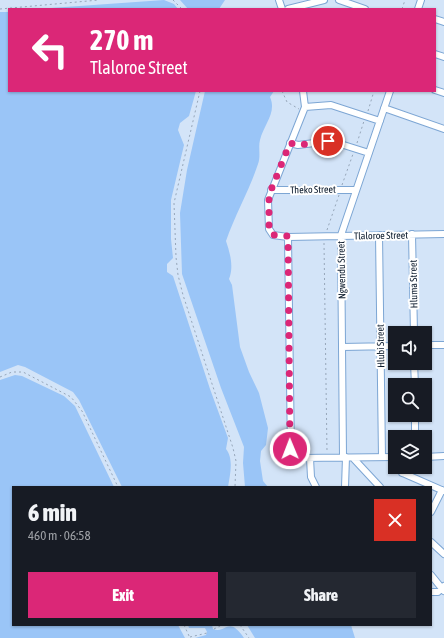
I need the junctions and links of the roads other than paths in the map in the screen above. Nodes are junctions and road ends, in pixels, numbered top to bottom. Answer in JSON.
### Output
{"nodes":[{"id":1,"x":324,"y":0,"type":"edge"},
{"id":2,"x":339,"y":0,"type":"edge"},
{"id":3,"x":292,"y":8,"type":"edge"},
{"id":4,"x":362,"y":8,"type":"edge"},
{"id":5,"x":303,"y":92,"type":"edge"},
{"id":6,"x":390,"y":92,"type":"edge"},
{"id":7,"x":305,"y":108,"type":"junction"},
{"id":8,"x":384,"y":108,"type":"junction"},
{"id":9,"x":380,"y":121,"type":"junction"},
{"id":10,"x":444,"y":129,"type":"edge"},
{"id":11,"x":290,"y":143,"type":"junction"},
{"id":12,"x":369,"y":152,"type":"junction"},
{"id":13,"x":271,"y":190,"type":"junction"},
{"id":14,"x":356,"y":190,"type":"junction"},
{"id":15,"x":412,"y":234,"type":"junction"},
{"id":16,"x":444,"y":234,"type":"edge"},
{"id":17,"x":341,"y":235,"type":"junction"},
{"id":18,"x":379,"y":235,"type":"junction"},
{"id":19,"x":288,"y":236,"type":"junction"},
{"id":20,"x":414,"y":326,"type":"edge"},
{"id":21,"x":432,"y":345,"type":"edge"},
{"id":22,"x":444,"y":345,"type":"edge"},
{"id":23,"x":342,"y":346,"type":"junction"},
{"id":24,"x":380,"y":346,"type":"junction"},
{"id":25,"x":388,"y":346,"type":"edge"},
{"id":26,"x":444,"y":456,"type":"edge"},
{"id":27,"x":347,"y":457,"type":"junction"},
{"id":28,"x":382,"y":457,"type":"junction"},
{"id":29,"x":388,"y":457,"type":"edge"},
{"id":30,"x":432,"y":457,"type":"edge"},
{"id":31,"x":310,"y":458,"type":"junction"},
{"id":32,"x":405,"y":474,"type":"edge"},
{"id":33,"x":316,"y":486,"type":"edge"},
{"id":34,"x":345,"y":486,"type":"edge"},
{"id":35,"x":379,"y":486,"type":"edge"},
{"id":36,"x":443,"y":490,"type":"edge"},
{"id":37,"x":432,"y":510,"type":"edge"},
{"id":38,"x":432,"y":543,"type":"edge"},
{"id":39,"x":444,"y":544,"type":"edge"},
{"id":40,"x":438,"y":550,"type":"junction"},
{"id":41,"x":444,"y":554,"type":"edge"},
{"id":42,"x":432,"y":576,"type":"edge"},
{"id":43,"x":443,"y":589,"type":"edge"},
{"id":44,"x":432,"y":592,"type":"edge"}],
"edges":[{"from":1,"to":3,"type":"street"},
{"from":2,"to":4,"type":"street"},
{"from":5,"to":7,"type":"street"},
{"from":6,"to":8,"type":"street","name":"Ngwendu Street"},
{"from":7,"to":9,"type":"street"},
{"from":7,"to":11,"type":"street"},
{"from":8,"to":9,"type":"street","name":"Ngwendu Street"},
{"from":8,"to":10,"type":"street"},
{"from":9,"to":12,"type":"street","name":"Ngwendu Street"},
{"from":11,"to":12,"type":"street"},
{"from":11,"to":13,"type":"street"},
{"from":12,"to":14,"type":"street","name":"Ngwendu Street"},
{"from":13,"to":14,"type":"street","name":"Theko Street"},
{"from":13,"to":19,"type":"street","name":"Tlaloroe Street"},
{"from":14,"to":17,"type":"street","name":"Ngwendu Street"},
{"from":15,"to":16,"type":"street","name":"Tlaloroe Street"},
{"from":15,"to":18,"type":"street","name":"Tlaloroe Street"},
{"from":15,"to":20,"type":"street","name":"Hluma Street"},
{"from":17,"to":18,"type":"street","name":"Tlaloroe Street"},
{"from":17,"to":19,"type":"street","name":"Tlaloroe Street"},
{"from":17,"to":23,"type":"street","name":"Ngwendu Street"},
{"from":18,"to":24,"type":"street","name":"Hlubi Street"},
{"from":19,"to":31,"type":"street"},
{"from":21,"to":22,"type":"street"},
{"from":23,"to":24,"type":"street"},
{"from":23,"to":27,"type":"street","name":"Ngwendu Street"},
{"from":24,"to":25,"type":"street"},
{"from":24,"to":28,"type":"street","name":"Hlubi Street"},
{"from":26,"to":30,"type":"street"},
{"from":27,"to":28,"type":"street"},
{"from":27,"to":31,"type":"street"},
{"from":27,"to":34,"type":"street","name":"Ngwendu Street"},
{"from":27,"to":35,"type":"street"},
{"from":28,"to":29,"type":"street"},
{"from":31,"to":33,"type":"street"},
{"from":32,"to":36,"type":"street"},
{"from":36,"to":37,"type":"street"},
{"from":38,"to":40,"type":"street"},
{"from":39,"to":40,"type":"street"},
{"from":40,"to":41,"type":"street"},
{"from":42,"to":43,"type":"street"},
{"from":43,"to":44,"type":"street"}]}
